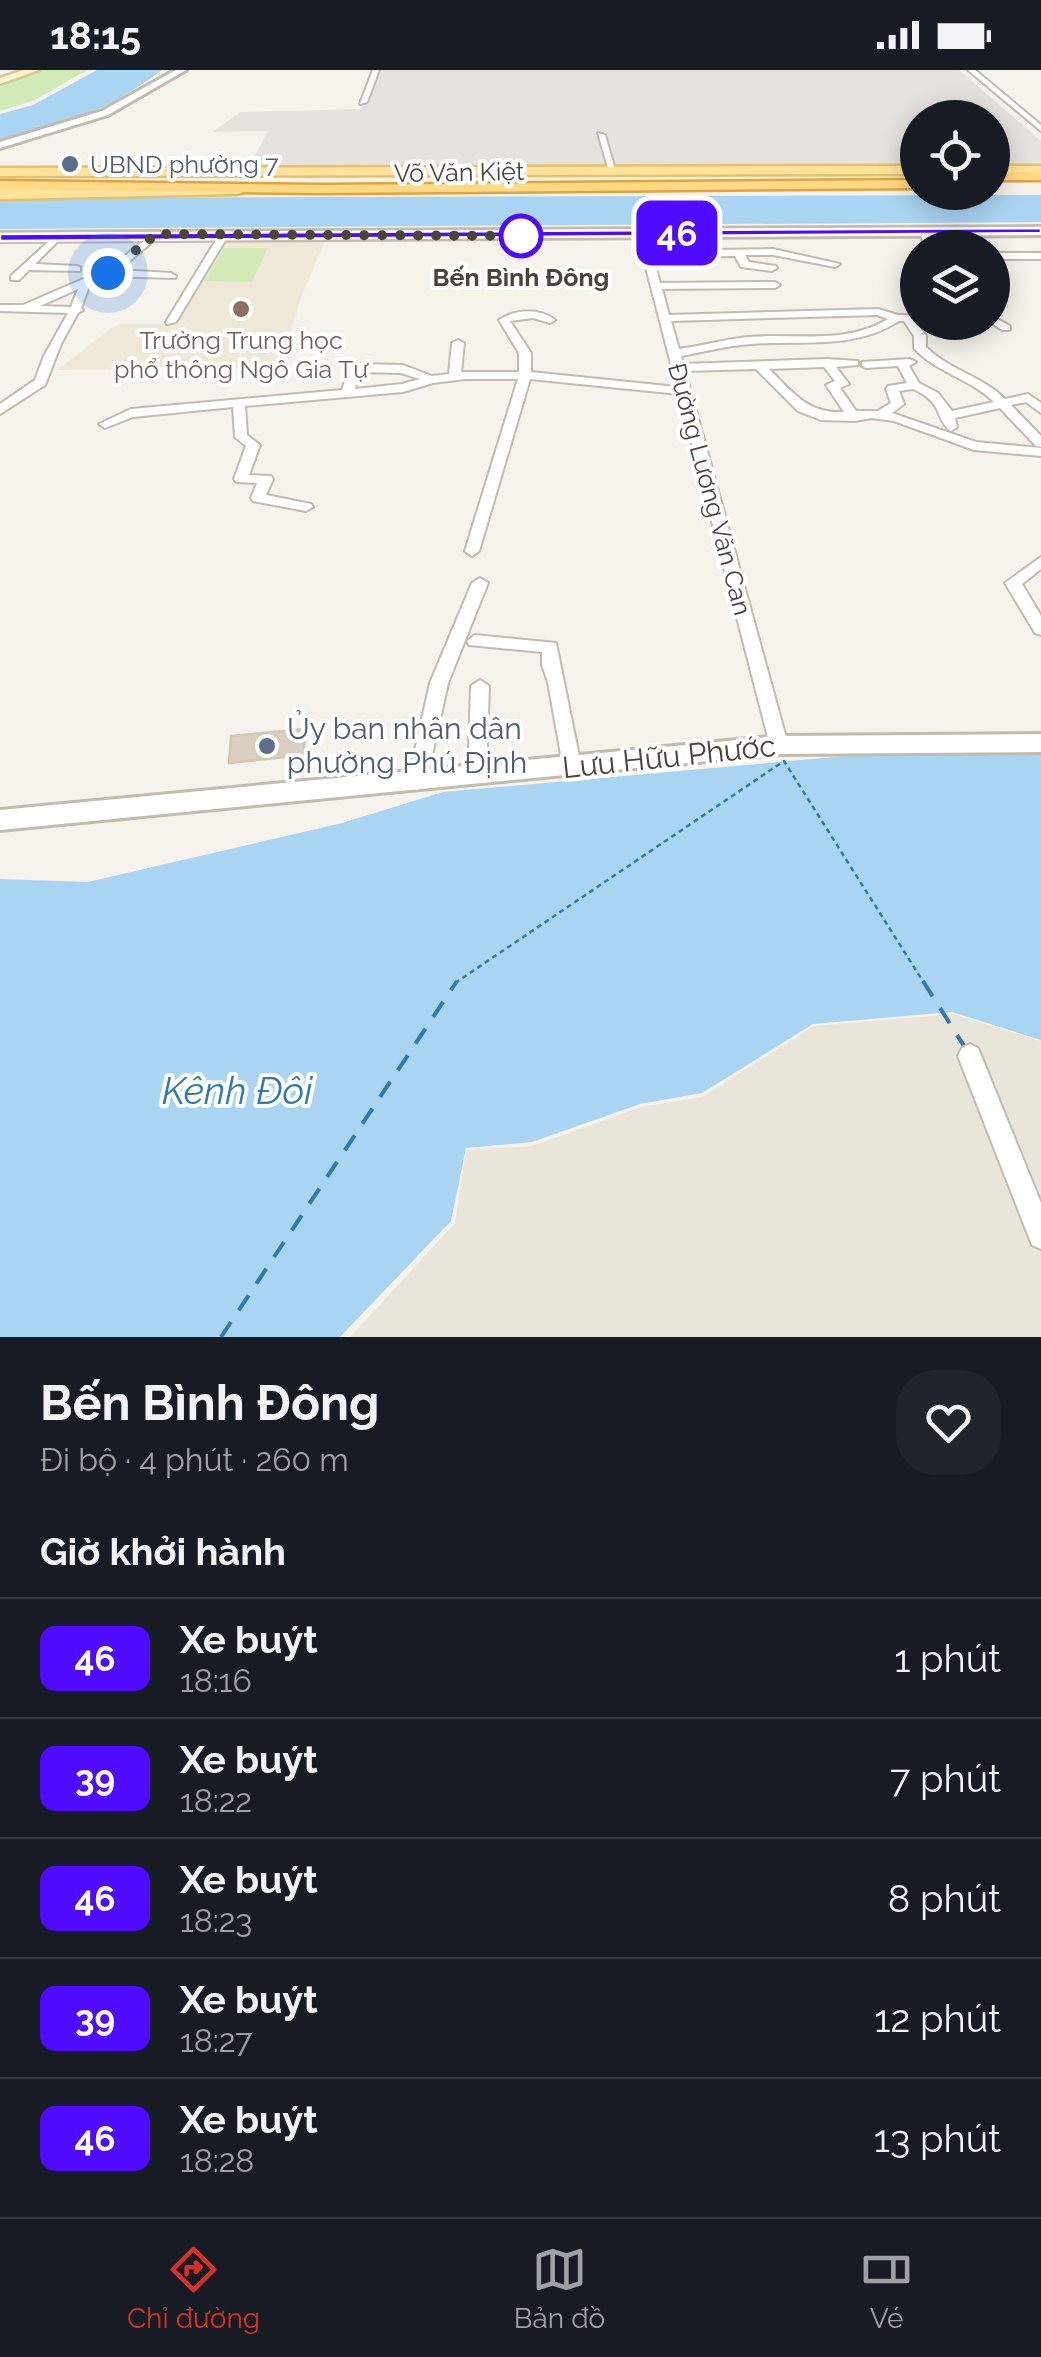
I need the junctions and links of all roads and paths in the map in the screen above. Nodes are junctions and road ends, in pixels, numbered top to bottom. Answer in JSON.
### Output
{"nodes":[{"id":1,"x":19,"y":70,"type":"edge"},
{"id":2,"x":34,"y":70,"type":"edge"},
{"id":3,"x":182,"y":70,"type":"edge"},
{"id":4,"x":376,"y":70,"type":"edge"},
{"id":5,"x":971,"y":70,"type":"edge"},
{"id":6,"x":0,"y":78,"type":"edge"},
{"id":7,"x":363,"y":102,"type":"dead end"},
{"id":8,"x":1041,"y":129,"type":"edge"},
{"id":9,"x":601,"y":134,"type":"dead end"},
{"id":10,"x":0,"y":145,"type":"edge"},
{"id":11,"x":220,"y":172,"type":"junction"},
{"id":12,"x":134,"y":177,"type":"junction"},
{"id":13,"x":612,"y":179,"type":"junction"},
{"id":14,"x":1010,"y":181,"type":"edge"},
{"id":15,"x":1041,"y":181,"type":"edge"},
{"id":16,"x":900,"y":182,"type":"edge"},
{"id":17,"x":900,"y":182,"type":"edge"},
{"id":18,"x":900,"y":182,"type":"edge"},
{"id":19,"x":0,"y":184,"type":"edge"},
{"id":20,"x":375,"y":188,"type":"joint"},
{"id":21,"x":472,"y":188,"type":"joint"},
{"id":22,"x":264,"y":189,"type":"junction"},
{"id":23,"x":321,"y":189,"type":"junction"},
{"id":24,"x":900,"y":232,"type":"edge"},
{"id":25,"x":642,"y":233,"type":"junction"},
{"id":26,"x":156,"y":234,"type":"junction"},
{"id":27,"x":224,"y":234,"type":"junction"},
{"id":28,"x":1010,"y":234,"type":"edge"},
{"id":29,"x":1041,"y":235,"type":"edge"},
{"id":30,"x":58,"y":236,"type":"junction"},
{"id":31,"x":1010,"y":236,"type":"edge"},
{"id":32,"x":0,"y":238,"type":"edge"},
{"id":33,"x":738,"y":252,"type":"junction"},
{"id":34,"x":648,"y":254,"type":"junction"},
{"id":35,"x":1010,"y":256,"type":"edge"},
{"id":36,"x":1041,"y":256,"type":"edge"},
{"id":37,"x":835,"y":264,"type":"dead end"},
{"id":38,"x":26,"y":267,"type":"junction"},
{"id":39,"x":772,"y":268,"type":"dead end"},
{"id":40,"x":76,"y":269,"type":"dead end"},
{"id":41,"x":108,"y":273,"type":"junction"},
{"id":42,"x":172,"y":276,"type":"dead end"},
{"id":43,"x":0,"y":278,"type":"edge"},
{"id":44,"x":15,"y":278,"type":"junction"},
{"id":45,"x":35,"y":278,"type":"dead end"},
{"id":46,"x":84,"y":284,"type":"junction"},
{"id":47,"x":657,"y":286,"type":"junction"},
{"id":48,"x":776,"y":286,"type":"dead end"},
{"id":49,"x":0,"y":308,"type":"edge"},
{"id":50,"x":21,"y":309,"type":"junction"},
{"id":51,"x":78,"y":310,"type":"junction"},
{"id":52,"x":0,"y":317,"type":"edge"},
{"id":53,"x":900,"y":317,"type":"edge"},
{"id":54,"x":666,"y":318,"type":"junction"},
{"id":55,"x":550,"y":320,"type":"dead end"},
{"id":56,"x":171,"y":322,"type":"dead end"},
{"id":57,"x":900,"y":322,"type":"edge"},
{"id":58,"x":920,"y":340,"type":"edge"},
{"id":59,"x":458,"y":343,"type":"dead end"},
{"id":60,"x":675,"y":353,"type":"junction"},
{"id":61,"x":931,"y":358,"type":"junction"},
{"id":62,"x":826,"y":362,"type":"junction"},
{"id":63,"x":902,"y":363,"type":"junction"},
{"id":64,"x":679,"y":368,"type":"junction"},
{"id":65,"x":761,"y":368,"type":"junction"},
{"id":66,"x":455,"y":377,"type":"junction"},
{"id":67,"x":525,"y":377,"type":"junction"},
{"id":68,"x":427,"y":378,"type":"junction"},
{"id":69,"x":914,"y":385,"type":"junction"},
{"id":70,"x":684,"y":392,"type":"junction"},
{"id":71,"x":346,"y":394,"type":"junction"},
{"id":72,"x":1034,"y":397,"type":"edge"},
{"id":73,"x":1005,"y":404,"type":"junction"},
{"id":74,"x":239,"y":405,"type":"junction"},
{"id":75,"x":3,"y":406,"type":"edge"},
{"id":76,"x":1041,"y":409,"type":"edge"},
{"id":77,"x":881,"y":415,"type":"junction"},
{"id":78,"x":949,"y":415,"type":"junction"},
{"id":79,"x":854,"y":417,"type":"junction"},
{"id":80,"x":104,"y":424,"type":"dead end"},
{"id":81,"x":953,"y":439,"type":"junction"},
{"id":82,"x":1041,"y":443,"type":"edge"},
{"id":83,"x":1041,"y":452,"type":"edge"},
{"id":84,"x":306,"y":507,"type":"dead end"},
{"id":85,"x":472,"y":550,"type":"dead end"},
{"id":86,"x":1041,"y":562,"type":"edge"},
{"id":87,"x":480,"y":583,"type":"dead end"},
{"id":88,"x":1041,"y":629,"type":"edge"},
{"id":89,"x":475,"y":640,"type":"dead end"},
{"id":90,"x":480,"y":686,"type":"dead end"},
{"id":91,"x":1041,"y":744,"type":"edge"},
{"id":92,"x":779,"y":745,"type":"junction"},
{"id":93,"x":572,"y":766,"type":"junction"},
{"id":94,"x":477,"y":776,"type":"junction"},
{"id":95,"x":417,"y":782,"type":"junction"},
{"id":96,"x":0,"y":820,"type":"edge"},
{"id":97,"x":970,"y":1056,"type":"dead end"},
{"id":98,"x":1041,"y":1236,"type":"edge"}],
"edges":[{"from":1,"to":6,"type":"main road"},
{"from":2,"to":6,"type":"main road"},
{"from":3,"to":10,"type":"street"},
{"from":4,"to":7,"type":"street"},
{"from":5,"to":8,"type":"street"},
{"from":9,"to":13,"type":"street"},
{"from":11,"to":12,"type":"highway"},
{"from":11,"to":13,"type":"main road","name":"Võ Văn Kiệt"},
{"from":11,"to":19,"type":"main road","name":"Võ Văn Kiệt"},
{"from":12,"to":17,"type":"highway","name":"Võ Văn Kiệt"},
{"from":12,"to":19,"type":"highway","name":"Võ Văn Kiệt"},
{"from":13,"to":16,"type":"main road","name":"Võ Văn Kiệt"},
{"from":13,"to":21,"type":"highway","name":"Võ Văn Kiệt"},
{"from":14,"to":15,"type":"main road"},
{"from":18,"to":23,"type":"main road","name":"Võ Văn Kiệt"},
{"from":19,"to":22,"type":"main road"},
{"from":19,"to":22,"type":"highway","name":"Võ Văn Kiệt"},
{"from":20,"to":21,"type":"main road","name":"Võ Văn Kiệt"},
{"from":20,"to":23,"type":"highway","name":"Võ Văn Kiệt"},
{"from":22,"to":23,"type":"highway","name":"Võ Văn Kiệt"},
{"from":24,"to":25,"type":"street"},
{"from":25,"to":27,"type":"street"},
{"from":25,"to":34,"type":"street","name":"Đường Lương Văn Can"},
{"from":26,"to":27,"type":"street"},
{"from":26,"to":30,"type":"street"},
{"from":26,"to":41,"type":"street"},
{"from":27,"to":56,"type":"street"},
{"from":28,"to":29,"type":"street"},
{"from":29,"to":31,"type":"street"},
{"from":30,"to":32,"type":"street"},
{"from":30,"to":38,"type":"street"},
{"from":33,"to":34,"type":"street"},
{"from":33,"to":37,"type":"street"},
{"from":33,"to":39,"type":"street"},
{"from":34,"to":47,"type":"street","name":"Đường Lương Văn Can"},
{"from":35,"to":36,"type":"street"},
{"from":38,"to":40,"type":"street"},
{"from":38,"to":44,"type":"street"},
{"from":41,"to":42,"type":"street"},
{"from":41,"to":46,"type":"street"},
{"from":43,"to":44,"type":"street"},
{"from":44,"to":45,"type":"street"},
{"from":46,"to":50,"type":"street"},
{"from":46,"to":51,"type":"street"},
{"from":47,"to":48,"type":"street"},
{"from":47,"to":54,"type":"street","name":"Đường Lương Văn Can"},
{"from":49,"to":50,"type":"street"},
{"from":50,"to":51,"type":"street"},
{"from":50,"to":52,"type":"street"},
{"from":51,"to":75,"type":"street"},
{"from":53,"to":54,"type":"street"},
{"from":54,"to":60,"type":"street","name":"Đường Lương Văn Can"},
{"from":55,"to":67,"type":"street"},
{"from":57,"to":60,"type":"street"},
{"from":58,"to":61,"type":"street"},
{"from":59,"to":66,"type":"street"},
{"from":60,"to":64,"type":"street","name":"Đường Lương Văn Can"},
{"from":61,"to":63,"type":"street"},
{"from":61,"to":73,"type":"street"},
{"from":62,"to":63,"type":"street"},
{"from":62,"to":65,"type":"street"},
{"from":62,"to":79,"type":"street"},
{"from":63,"to":69,"type":"street"},
{"from":64,"to":65,"type":"street"},
{"from":64,"to":70,"type":"street","name":"Đường Lương Văn Can"},
{"from":65,"to":79,"type":"street"},
{"from":66,"to":67,"type":"street"},
{"from":66,"to":68,"type":"street"},
{"from":67,"to":70,"type":"street"},
{"from":67,"to":85,"type":"street"},
{"from":68,"to":71,"type":"street"},
{"from":68,"to":71,"type":"street"},
{"from":69,"to":77,"type":"street"},
{"from":69,"to":78,"type":"street"},
{"from":70,"to":92,"type":"street","name":"Đường Lương Văn Can"},
{"from":71,"to":74,"type":"street"},
{"from":72,"to":73,"type":"street"},
{"from":72,"to":76,"type":"street"},
{"from":73,"to":78,"type":"street"},
{"from":73,"to":82,"type":"street"},
{"from":74,"to":80,"type":"street"},
{"from":74,"to":84,"type":"street"},
{"from":77,"to":79,"type":"street"},
{"from":77,"to":81,"type":"street"},
{"from":78,"to":81,"type":"street"},
{"from":81,"to":83,"type":"street"},
{"from":86,"to":88,"type":"street"},
{"from":87,"to":95,"type":"street"},
{"from":89,"to":93,"type":"street"},
{"from":90,"to":94,"type":"street"},
{"from":91,"to":92,"type":"street","name":"Lưu Hữu Phước"},
{"from":92,"to":93,"type":"street","name":"Lưu Hữu Phước"},
{"from":93,"to":94,"type":"street","name":"Lưu Hữu Phước"},
{"from":94,"to":95,"type":"street","name":"Lưu Hữu Phước"},
{"from":95,"to":96,"type":"street","name":"Lưu Hữu Phước"},
{"from":97,"to":98,"type":"street"}]}
